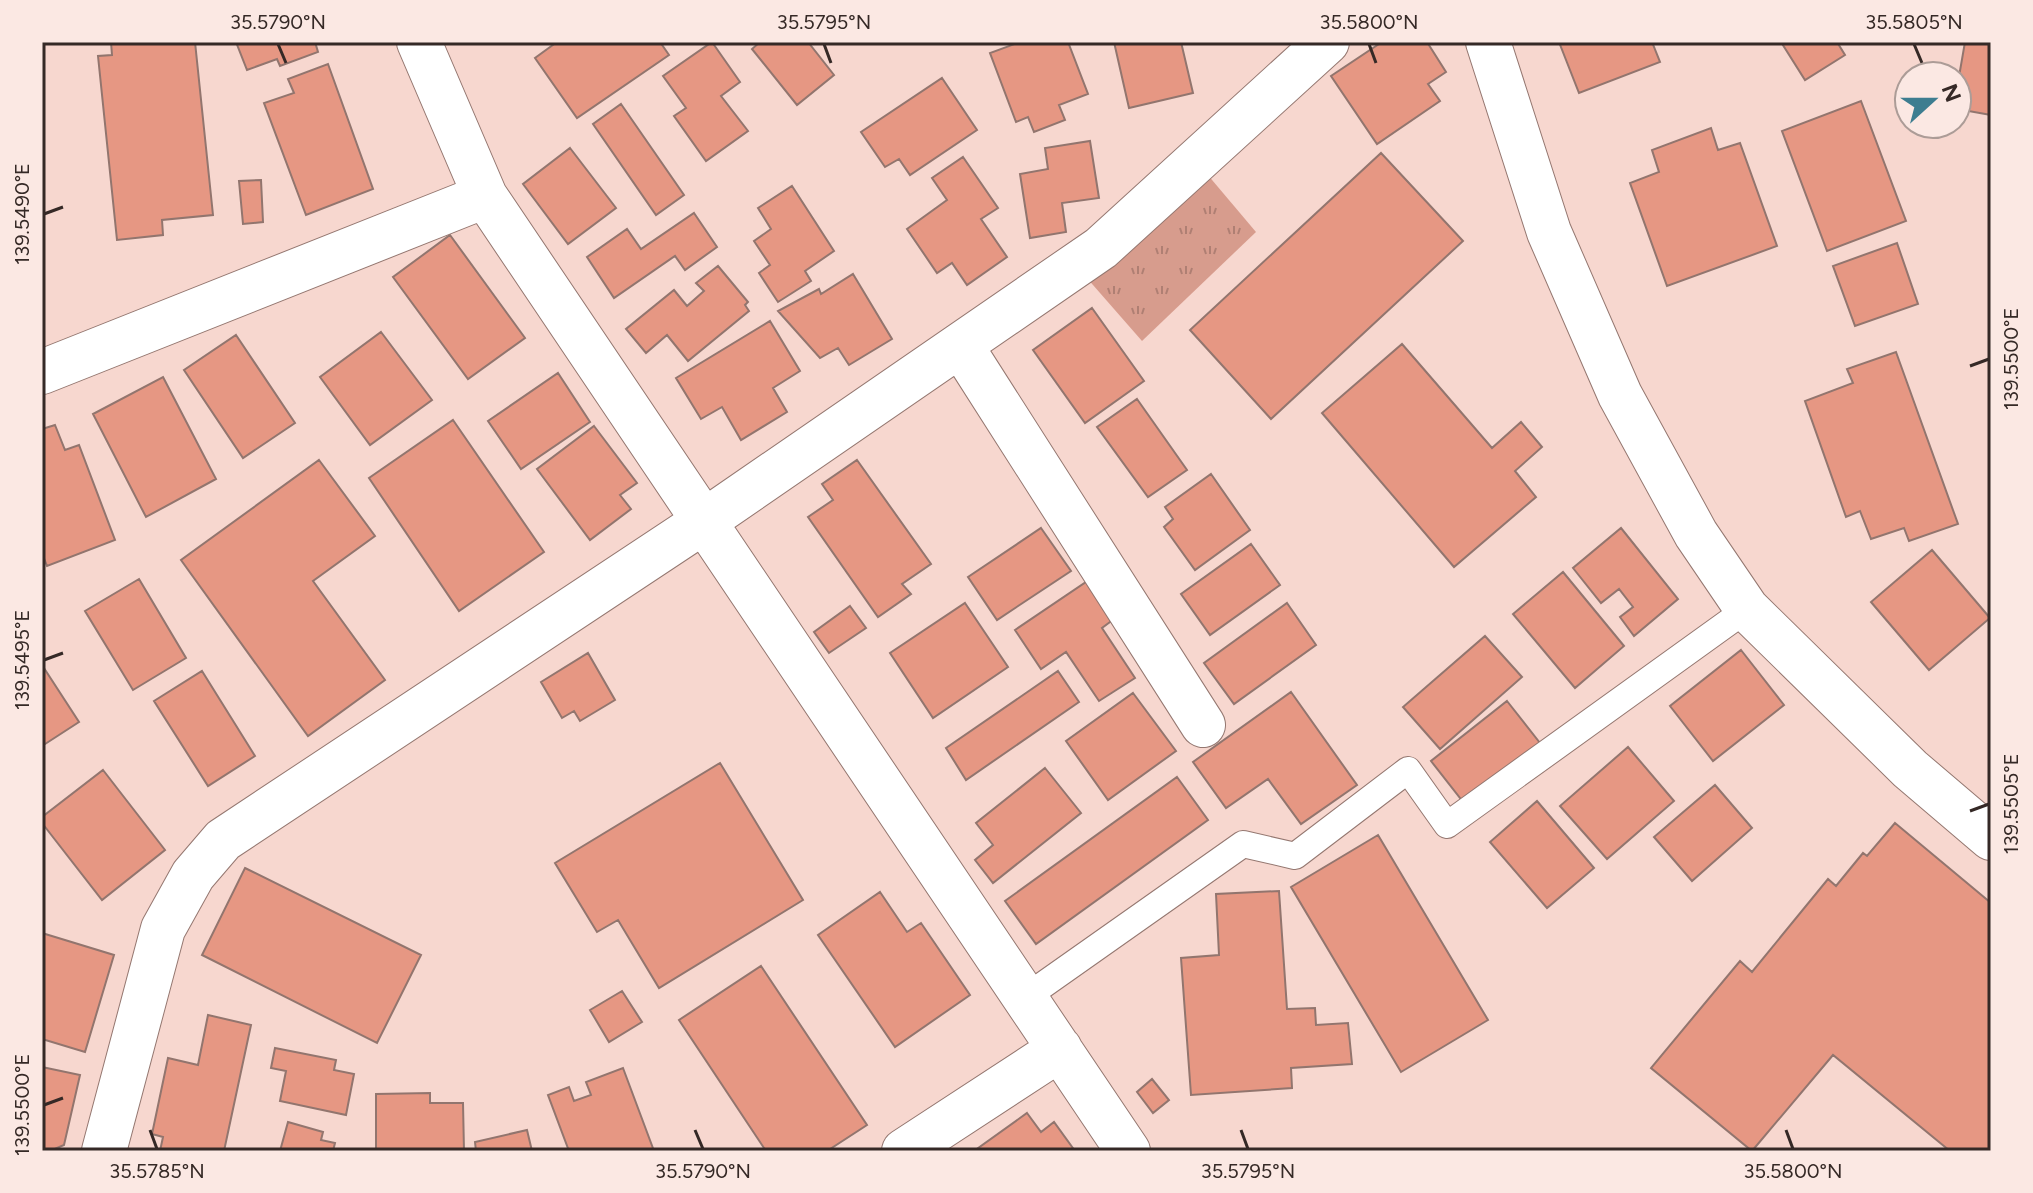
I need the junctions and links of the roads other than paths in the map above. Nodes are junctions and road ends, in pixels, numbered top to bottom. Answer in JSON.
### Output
{"nodes":[{"id":1,"x":419,"y":42,"type":"edge"},
{"id":2,"x":1327,"y":42,"type":"edge"},
{"id":3,"x":1488,"y":42,"type":"edge"},
{"id":4,"x":485,"y":196,"type":"junction"},
{"id":5,"x":961,"y":346,"type":"junction"},
{"id":6,"x":42,"y":372,"type":"edge"},
{"id":7,"x":703,"y":522,"type":"junction"},
{"id":8,"x":1747,"y":609,"type":"junction"},
{"id":9,"x":1203,"y":725,"type":"dead end"},
{"id":10,"x":1991,"y":838,"type":"edge"},
{"id":11,"x":1026,"y":997,"type":"junction"},
{"id":12,"x":1060,"y":1049,"type":"junction"},
{"id":13,"x":104,"y":1151,"type":"edge"},
{"id":14,"x":904,"y":1151,"type":"edge"},
{"id":15,"x":1128,"y":1151,"type":"edge"}],
"edges":[{"from":1,"to":4,"type":"street"},
{"from":2,"to":5,"type":"street"},
{"from":3,"to":8,"type":"street"},
{"from":4,"to":6,"type":"street"},
{"from":4,"to":7,"type":"street"},
{"from":5,"to":7,"type":"street"},
{"from":5,"to":9,"type":"street"},
{"from":7,"to":11,"type":"street"},
{"from":7,"to":13,"type":"street"},
{"from":8,"to":10,"type":"street"},
{"from":8,"to":11,"type":"lane"},
{"from":11,"to":12,"type":"street"},
{"from":12,"to":14,"type":"street"},
{"from":12,"to":15,"type":"street"}]}
